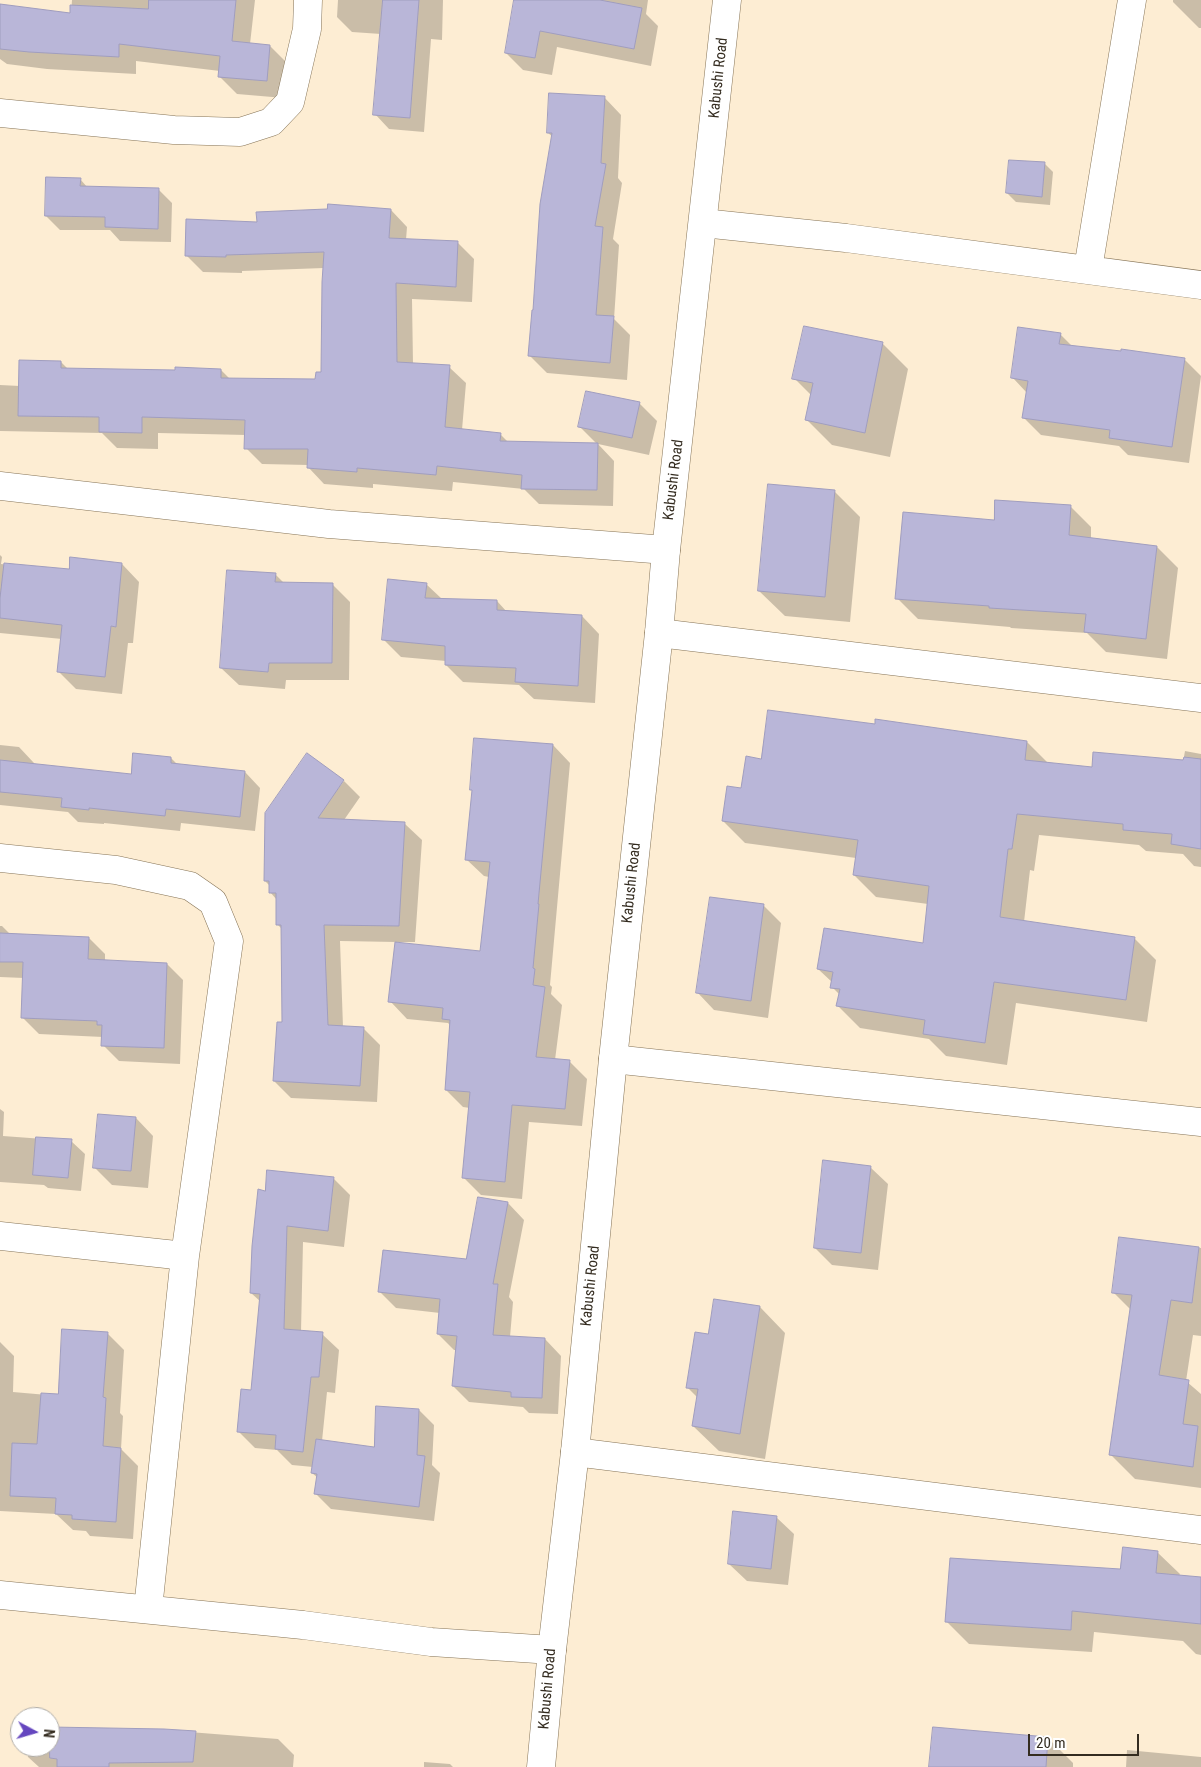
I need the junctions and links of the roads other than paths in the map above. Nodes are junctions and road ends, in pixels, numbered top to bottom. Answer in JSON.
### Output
{"nodes":[{"id":1,"x":308,"y":0,"type":"edge"},
{"id":2,"x":727,"y":0,"type":"edge"},
{"id":3,"x":1132,"y":0,"type":"edge"},
{"id":4,"x":0,"y":113,"type":"edge"},
{"id":5,"x":703,"y":224,"type":"junction"},
{"id":6,"x":1088,"y":269,"type":"junction"},
{"id":7,"x":1201,"y":285,"type":"edge"},
{"id":8,"x":0,"y":486,"type":"edge"},
{"id":9,"x":666,"y":550,"type":"junction"},
{"id":10,"x":660,"y":633,"type":"junction"},
{"id":11,"x":1201,"y":698,"type":"edge"},
{"id":12,"x":0,"y":858,"type":"edge"},
{"id":13,"x":613,"y":1059,"type":"junction"},
{"id":14,"x":1201,"y":1122,"type":"edge"},
{"id":15,"x":0,"y":1236,"type":"edge"},
{"id":16,"x":186,"y":1256,"type":"junction"},
{"id":17,"x":575,"y":1452,"type":"junction"},
{"id":18,"x":1201,"y":1530,"type":"edge"},
{"id":19,"x":0,"y":1595,"type":"edge"},
{"id":20,"x":148,"y":1609,"type":"junction"},
{"id":21,"x":552,"y":1650,"type":"junction"},
{"id":22,"x":541,"y":1767,"type":"edge"}],
"edges":[{"from":1,"to":4,"type":"street"},
{"from":2,"to":5,"type":"street","name":"Kabushi Road"},
{"from":3,"to":6,"type":"street"},
{"from":5,"to":6,"type":"street"},
{"from":5,"to":9,"type":"street","name":"Kabushi Road"},
{"from":6,"to":7,"type":"street"},
{"from":8,"to":9,"type":"street"},
{"from":9,"to":10,"type":"street","name":"Kabushi Road"},
{"from":10,"to":11,"type":"street"},
{"from":10,"to":13,"type":"street","name":"Kabushi Road"},
{"from":12,"to":16,"type":"street"},
{"from":13,"to":14,"type":"street"},
{"from":13,"to":17,"type":"street","name":"Kabushi Road"},
{"from":15,"to":16,"type":"street"},
{"from":16,"to":20,"type":"street"},
{"from":17,"to":18,"type":"street"},
{"from":17,"to":21,"type":"street","name":"Kabushi Road"},
{"from":19,"to":20,"type":"street"},
{"from":20,"to":21,"type":"street"},
{"from":21,"to":22,"type":"street","name":"Kabushi Road"}]}
